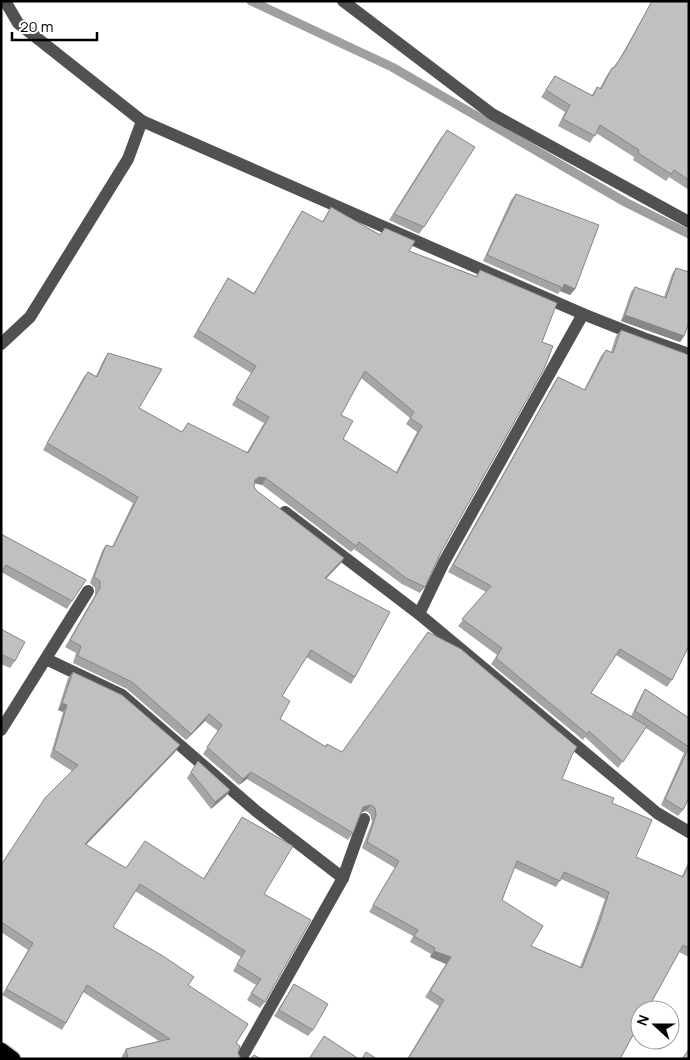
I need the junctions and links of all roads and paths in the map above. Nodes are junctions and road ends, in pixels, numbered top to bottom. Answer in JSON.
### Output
{"nodes":[{"id":1,"x":5,"y":1,"type":"edge"},
{"id":2,"x":343,"y":1,"type":"edge"},
{"id":3,"x":142,"y":120,"type":"junction"},
{"id":4,"x":689,"y":222,"type":"edge"},
{"id":5,"x":583,"y":314,"type":"junction"},
{"id":6,"x":1,"y":344,"type":"edge"},
{"id":7,"x":689,"y":354,"type":"edge"},
{"id":8,"x":272,"y":503,"type":"edge"},
{"id":9,"x":88,"y":591,"type":"dead end"},
{"id":10,"x":419,"y":614,"type":"junction"},
{"id":11,"x":46,"y":659,"type":"junction"},
{"id":12,"x":1,"y":730,"type":"edge"},
{"id":13,"x":364,"y":819,"type":"edge"},
{"id":14,"x":689,"y":832,"type":"edge"},
{"id":15,"x":343,"y":878,"type":"junction"},
{"id":16,"x":1,"y":1050,"type":"edge"},
{"id":17,"x":13,"y":1059,"type":"edge"},
{"id":18,"x":240,"y":1059,"type":"edge"}],
"edges":[{"from":1,"to":3,"type":"street"},
{"from":2,"to":4,"type":"street"},
{"from":3,"to":5,"type":"street"},
{"from":3,"to":6,"type":"street"},
{"from":5,"to":7,"type":"street"},
{"from":5,"to":10,"type":"street"},
{"from":8,"to":10,"type":"street"},
{"from":9,"to":11,"type":"street"},
{"from":10,"to":14,"type":"street"},
{"from":11,"to":12,"type":"street"},
{"from":11,"to":15,"type":"street"},
{"from":13,"to":15,"type":"street"},
{"from":15,"to":18,"type":"street"},
{"from":16,"to":17,"type":"highway"}]}
